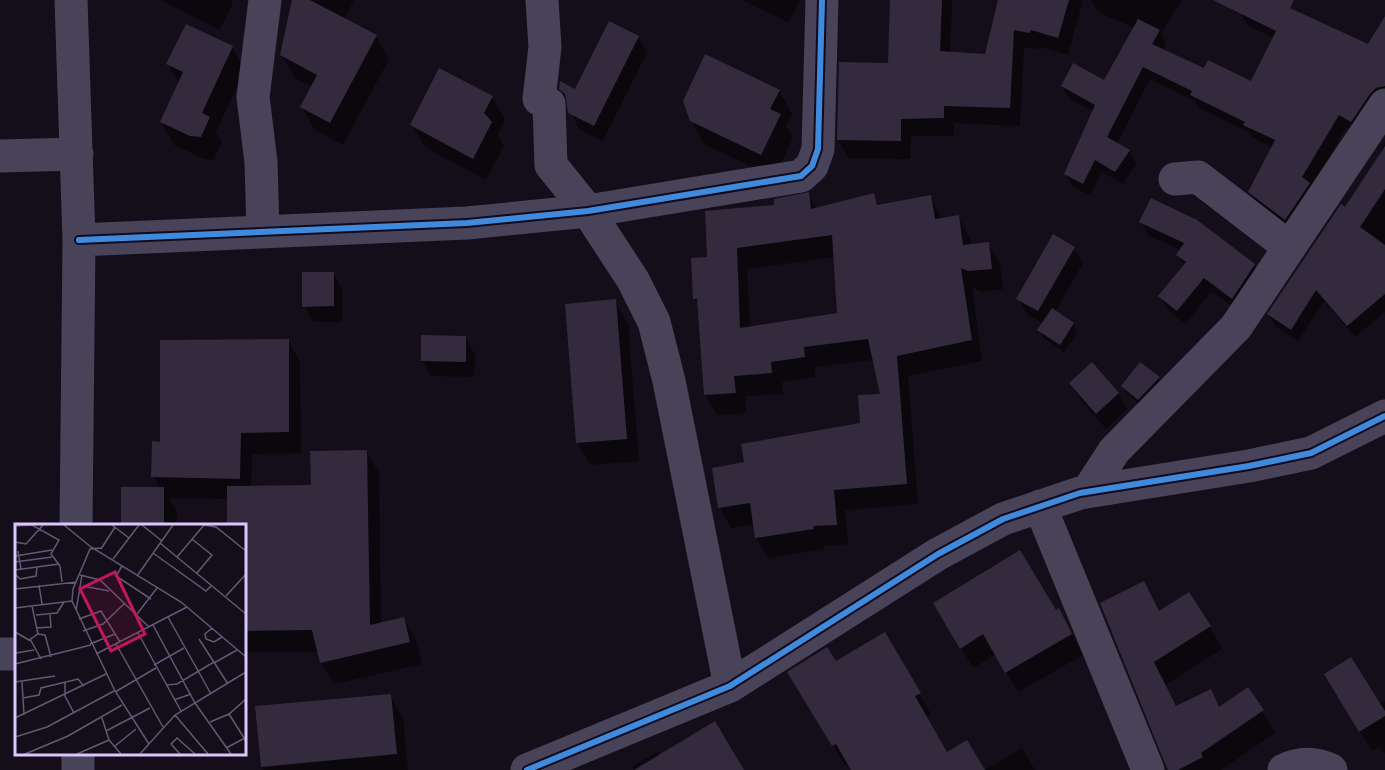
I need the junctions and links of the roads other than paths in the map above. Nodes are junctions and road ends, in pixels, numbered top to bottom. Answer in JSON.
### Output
{"nodes":[{"id":1,"x":71,"y":0,"type":"edge"},
{"id":2,"x":265,"y":0,"type":"edge"},
{"id":3,"x":542,"y":0,"type":"edge"},
{"id":4,"x":822,"y":0,"type":"edge"},
{"id":5,"x":1385,"y":105,"type":"edge"},
{"id":6,"x":77,"y":154,"type":"junction"},
{"id":7,"x":0,"y":156,"type":"edge"},
{"id":8,"x":1175,"y":179,"type":"dead end"},
{"id":9,"x":588,"y":211,"type":"junction"},
{"id":10,"x":263,"y":232,"type":"junction"},
{"id":11,"x":79,"y":240,"type":"junction"},
{"id":12,"x":1289,"y":248,"type":"junction"},
{"id":13,"x":1385,"y":416,"type":"edge"},
{"id":14,"x":1088,"y":491,"type":"junction"},
{"id":15,"x":1040,"y":507,"type":"junction"},
{"id":16,"x":76,"y":524,"type":"edge"},
{"id":17,"x":730,"y":686,"type":"junction"},
{"id":18,"x":527,"y":770,"type":"edge"},
{"id":19,"x":1148,"y":770,"type":"edge"},
{"id":20,"x":1284,"y":770,"type":"edge"},
{"id":21,"x":1331,"y":770,"type":"edge"}],
"edges":[{"from":1,"to":6,"type":"street"},
{"from":2,"to":10,"type":"street"},
{"from":3,"to":9,"type":"street"},
{"from":4,"to":9,"type":"street"},
{"from":5,"to":12,"type":"street"},
{"from":6,"to":7,"type":"street"},
{"from":6,"to":11,"type":"street"},
{"from":8,"to":12,"type":"street"},
{"from":9,"to":10,"type":"street"},
{"from":9,"to":17,"type":"street"},
{"from":10,"to":11,"type":"street"},
{"from":11,"to":16,"type":"street"},
{"from":12,"to":14,"type":"street"},
{"from":13,"to":14,"type":"street"},
{"from":14,"to":15,"type":"street"},
{"from":15,"to":17,"type":"street"},
{"from":15,"to":19,"type":"street"},
{"from":17,"to":18,"type":"street"},
{"from":20,"to":21,"type":"street"}]}
